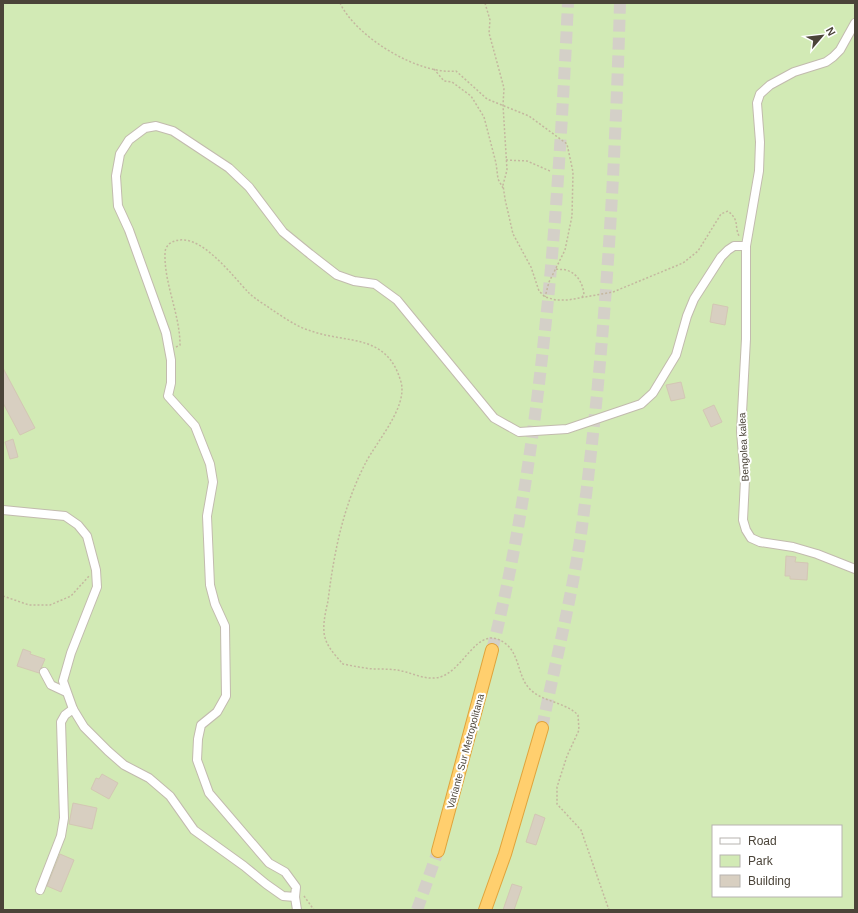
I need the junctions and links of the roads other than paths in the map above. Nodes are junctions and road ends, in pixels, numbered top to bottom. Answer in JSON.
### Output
{"nodes":[{"id":1,"x":855,"y":23,"type":"edge"},
{"id":2,"x":746,"y":246,"type":"junction"},
{"id":3,"x":3,"y":510,"type":"edge"},
{"id":4,"x":855,"y":569,"type":"edge"},
{"id":5,"x":492,"y":650,"type":"tunnel mouth"},
{"id":6,"x":44,"y":672,"type":"dead end"},
{"id":7,"x":66,"y":692,"type":"junction"},
{"id":8,"x":73,"y":709,"type":"junction"},
{"id":9,"x":542,"y":728,"type":"tunnel mouth"},
{"id":10,"x":438,"y":851,"type":"tunnel mouth"},
{"id":11,"x":40,"y":890,"type":"dead end"},
{"id":12,"x":295,"y":897,"type":"junction"},
{"id":13,"x":297,"y":910,"type":"edge"},
{"id":14,"x":485,"y":910,"type":"edge"}],
"edges":[{"from":1,"to":2,"type":"street","name":"Bengolea kalea"},
{"from":2,"to":4,"type":"street","name":"Bengolea kalea"},
{"from":2,"to":12,"type":"street"},
{"from":3,"to":7,"type":"street"},
{"from":5,"to":10,"type":"highway","name":"Variante Sur Metropolitana"},
{"from":6,"to":7,"type":"street"},
{"from":7,"to":8,"type":"street"},
{"from":8,"to":11,"type":"street"},
{"from":8,"to":12,"type":"street"},
{"from":9,"to":14,"type":"highway"},
{"from":12,"to":13,"type":"street"}]}
